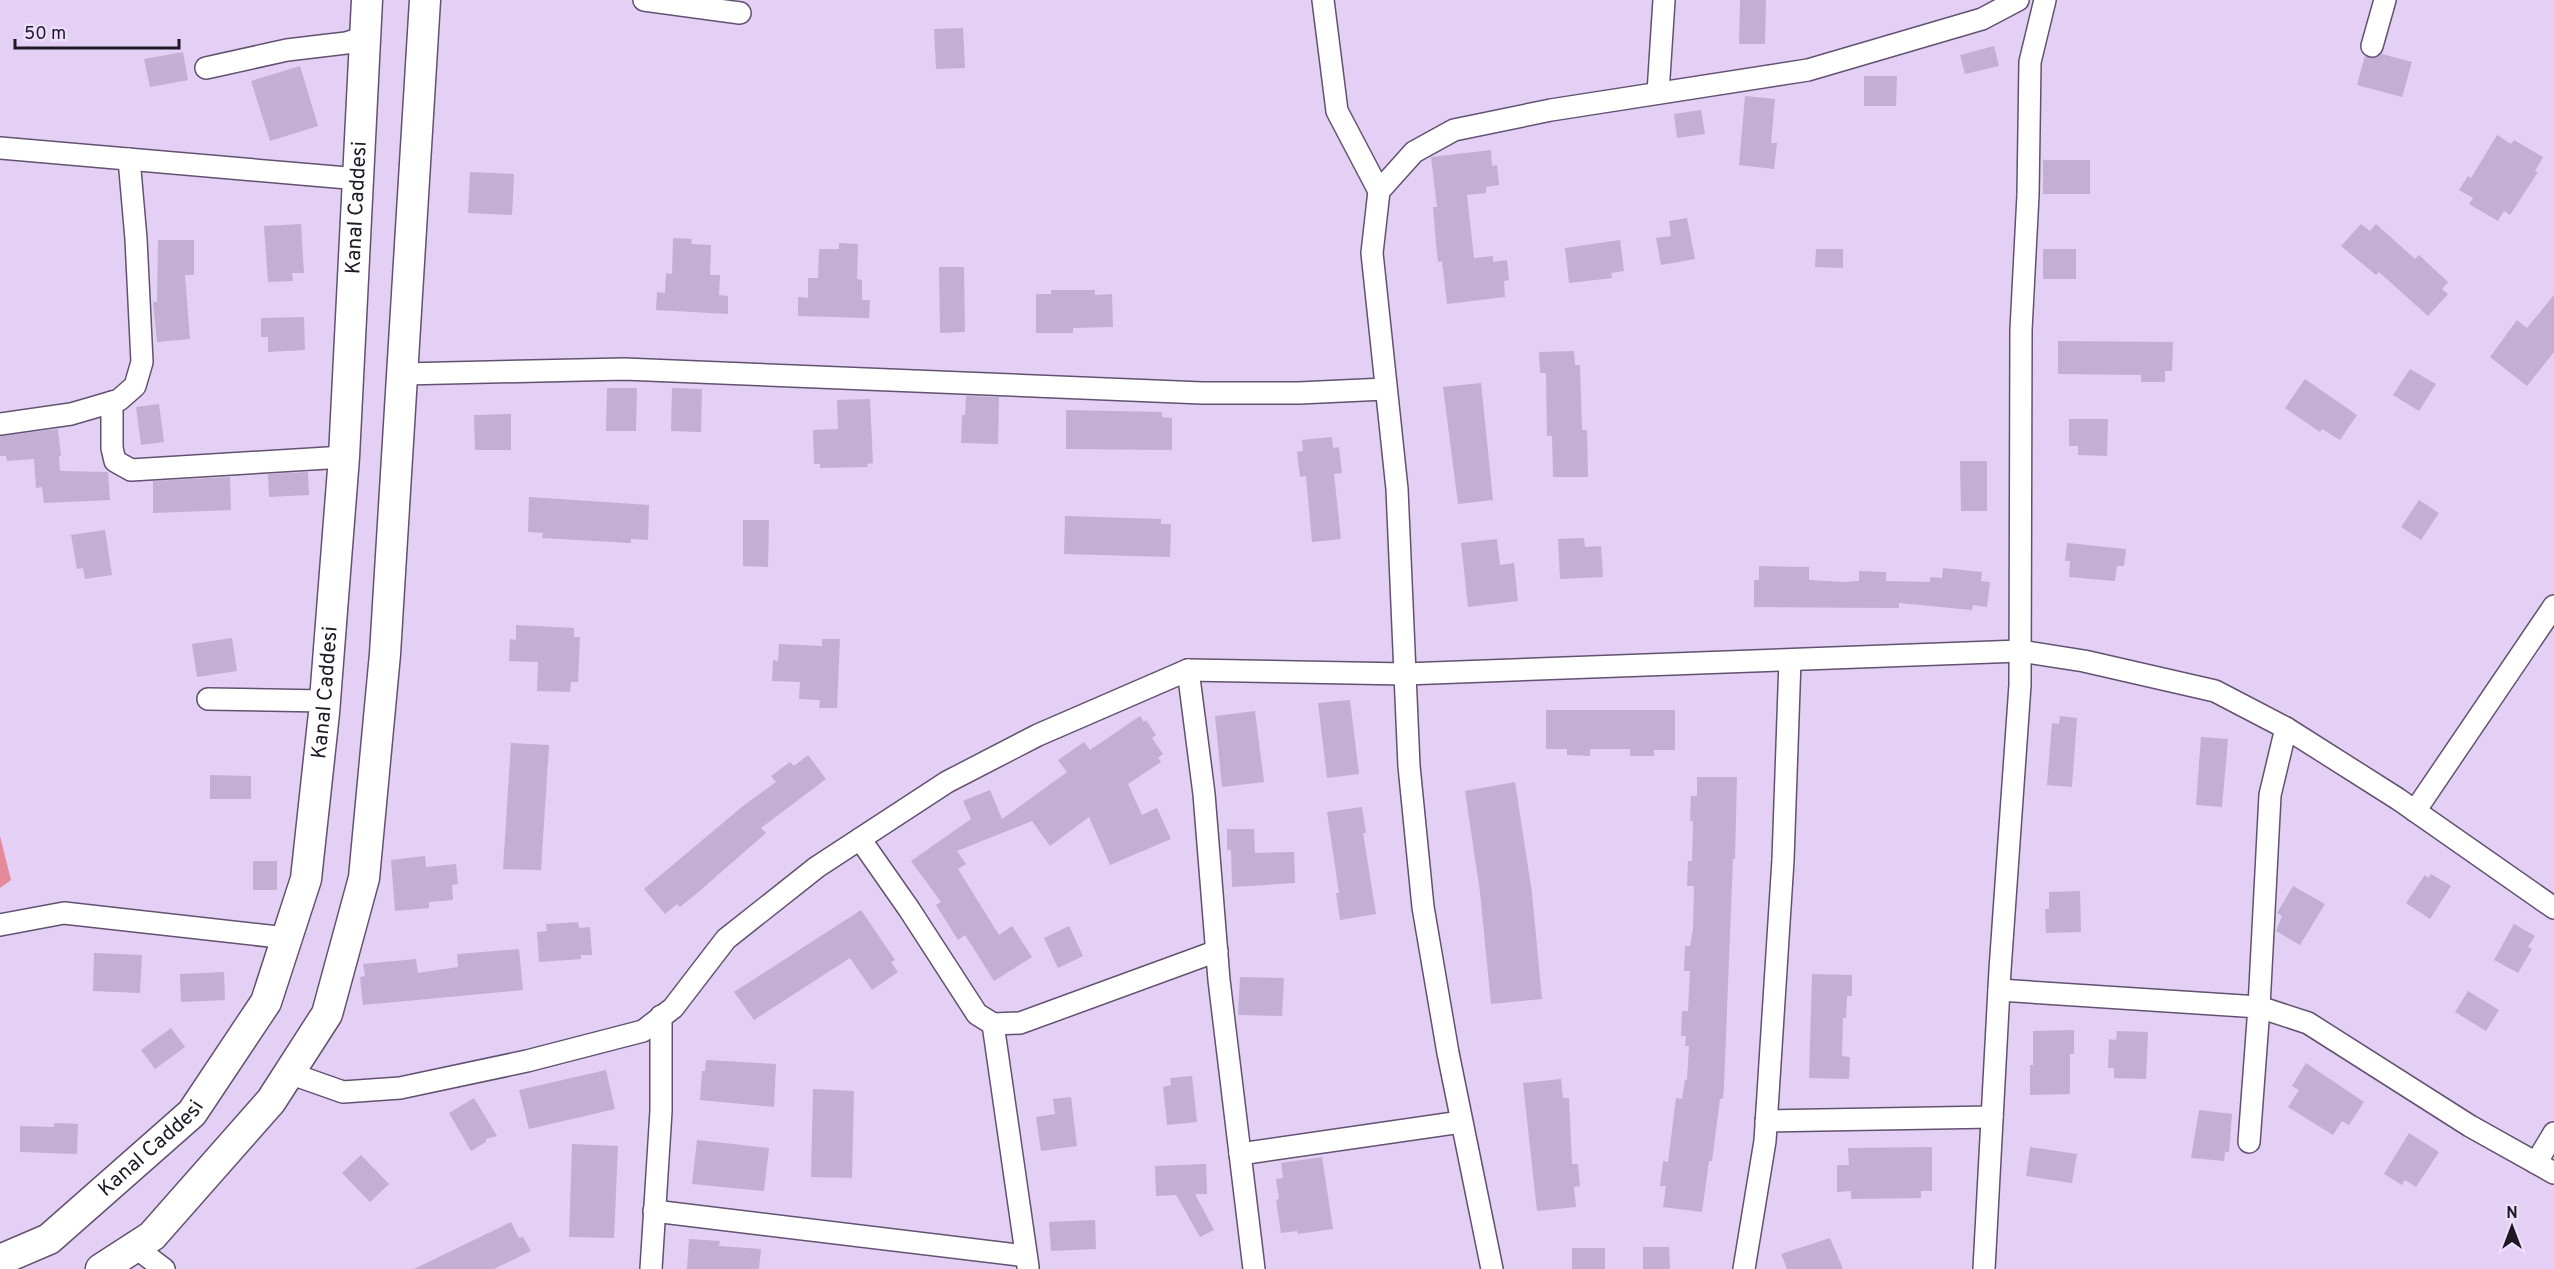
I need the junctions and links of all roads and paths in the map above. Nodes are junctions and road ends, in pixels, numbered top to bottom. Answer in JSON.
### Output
{"nodes":[{"id":1,"x":368,"y":0,"type":"edge"},
{"id":2,"x":425,"y":0,"type":"edge"},
{"id":3,"x":644,"y":0,"type":"edge"},
{"id":4,"x":1323,"y":0,"type":"edge"},
{"id":5,"x":1664,"y":0,"type":"edge"},
{"id":6,"x":2018,"y":0,"type":"edge"},
{"id":7,"x":2045,"y":0,"type":"edge"},
{"id":8,"x":2385,"y":0,"type":"edge"},
{"id":9,"x":740,"y":13,"type":"dead end"},
{"id":10,"x":365,"y":37,"type":"junction"},
{"id":11,"x":2372,"y":46,"type":"dead end"},
{"id":12,"x":206,"y":68,"type":"dead end"},
{"id":13,"x":1659,"y":93,"type":"junction"},
{"id":14,"x":0,"y":148,"type":"edge"},
{"id":15,"x":129,"y":159,"type":"junction"},
{"id":16,"x":358,"y":179,"type":"junction"},
{"id":17,"x":1379,"y":191,"type":"junction"},
{"id":18,"x":404,"y":374,"type":"junction"},
{"id":19,"x":1385,"y":388,"type":"junction"},
{"id":20,"x":112,"y":402,"type":"junction"},
{"id":21,"x":0,"y":424,"type":"edge"},
{"id":22,"x":344,"y":457,"type":"junction"},
{"id":23,"x":2554,"y":606,"type":"edge"},
{"id":24,"x":2020,"y":651,"type":"junction"},
{"id":25,"x":1790,"y":660,"type":"junction"},
{"id":26,"x":1188,"y":670,"type":"junction"},
{"id":27,"x":1405,"y":674,"type":"junction"},
{"id":28,"x":208,"y":699,"type":"dead end"},
{"id":29,"x":325,"y":701,"type":"junction"},
{"id":30,"x":2286,"y":728,"type":"junction"},
{"id":31,"x":2415,"y":811,"type":"junction"},
{"id":32,"x":860,"y":839,"type":"junction"},
{"id":33,"x":2554,"y":908,"type":"edge"},
{"id":34,"x":0,"y":925,"type":"edge"},
{"id":35,"x":287,"y":938,"type":"junction"},
{"id":36,"x":1217,"y":951,"type":"junction"},
{"id":37,"x":1999,"y":990,"type":"junction"},
{"id":38,"x":2259,"y":1007,"type":"junction"},
{"id":39,"x":661,"y":1016,"type":"junction"},
{"id":40,"x":993,"y":1024,"type":"junction"},
{"id":41,"x":288,"y":1073,"type":"junction"},
{"id":42,"x":1992,"y":1117,"type":"junction"},
{"id":43,"x":1766,"y":1121,"type":"junction"},
{"id":44,"x":1461,"y":1122,"type":"junction"},
{"id":45,"x":2554,"y":1133,"type":"edge"},
{"id":46,"x":2249,"y":1142,"type":"dead end"},
{"id":47,"x":1240,"y":1154,"type":"junction"},
{"id":48,"x":2545,"y":1168,"type":"edge"},
{"id":49,"x":654,"y":1211,"type":"junction"},
{"id":50,"x":135,"y":1247,"type":"junction"},
{"id":51,"x":0,"y":1260,"type":"edge"},
{"id":52,"x":1027,"y":1262,"type":"edge"},
{"id":53,"x":101,"y":1269,"type":"edge"},
{"id":54,"x":164,"y":1269,"type":"edge"},
{"id":55,"x":651,"y":1269,"type":"edge"},
{"id":56,"x":1254,"y":1269,"type":"edge"},
{"id":57,"x":1492,"y":1269,"type":"edge"},
{"id":58,"x":1744,"y":1269,"type":"edge"},
{"id":59,"x":1984,"y":1269,"type":"edge"}],
"edges":[{"from":1,"to":10,"type":"main road","name":"Kanal Caddesi"},
{"from":2,"to":18,"type":"main road"},
{"from":3,"to":9,"type":"street"},
{"from":4,"to":17,"type":"street"},
{"from":5,"to":13,"type":"street"},
{"from":6,"to":13,"type":"street"},
{"from":7,"to":24,"type":"street"},
{"from":8,"to":11,"type":"street"},
{"from":10,"to":12,"type":"street"},
{"from":10,"to":16,"type":"main road","name":"Kanal Caddesi"},
{"from":13,"to":17,"type":"street"},
{"from":14,"to":15,"type":"street"},
{"from":15,"to":16,"type":"street"},
{"from":15,"to":20,"type":"street"},
{"from":16,"to":22,"type":"main road","name":"Kanal Caddesi"},
{"from":17,"to":19,"type":"street"},
{"from":18,"to":19,"type":"street"},
{"from":18,"to":41,"type":"main road"},
{"from":19,"to":27,"type":"street"},
{"from":20,"to":21,"type":"street"},
{"from":20,"to":22,"type":"street"},
{"from":22,"to":29,"type":"main road","name":"Kanal Caddesi"},
{"from":23,"to":31,"type":"street"},
{"from":24,"to":25,"type":"street"},
{"from":24,"to":30,"type":"street"},
{"from":24,"to":37,"type":"street"},
{"from":25,"to":27,"type":"street"},
{"from":25,"to":43,"type":"street"},
{"from":26,"to":27,"type":"street"},
{"from":26,"to":32,"type":"street"},
{"from":26,"to":36,"type":"street"},
{"from":27,"to":44,"type":"street"},
{"from":28,"to":29,"type":"street"},
{"from":29,"to":35,"type":"main road","name":"Kanal Caddesi"},
{"from":30,"to":31,"type":"street"},
{"from":30,"to":38,"type":"street"},
{"from":31,"to":33,"type":"street"},
{"from":32,"to":39,"type":"street"},
{"from":32,"to":40,"type":"street"},
{"from":34,"to":35,"type":"street"},
{"from":35,"to":51,"type":"main road","name":"Kanal Caddesi"},
{"from":36,"to":40,"type":"street"},
{"from":36,"to":47,"type":"street"},
{"from":37,"to":38,"type":"street"},
{"from":37,"to":42,"type":"street"},
{"from":38,"to":46,"type":"street"},
{"from":38,"to":48,"type":"street"},
{"from":39,"to":41,"type":"street"},
{"from":39,"to":49,"type":"street"},
{"from":40,"to":52,"type":"street"},
{"from":41,"to":50,"type":"main road"},
{"from":42,"to":43,"type":"street"},
{"from":42,"to":59,"type":"street"},
{"from":43,"to":58,"type":"street"},
{"from":44,"to":47,"type":"street"},
{"from":44,"to":57,"type":"street"},
{"from":45,"to":48,"type":"street"},
{"from":47,"to":56,"type":"street"},
{"from":49,"to":52,"type":"street"},
{"from":49,"to":55,"type":"street"},
{"from":50,"to":53,"type":"main road"},
{"from":50,"to":54,"type":"street"}]}
